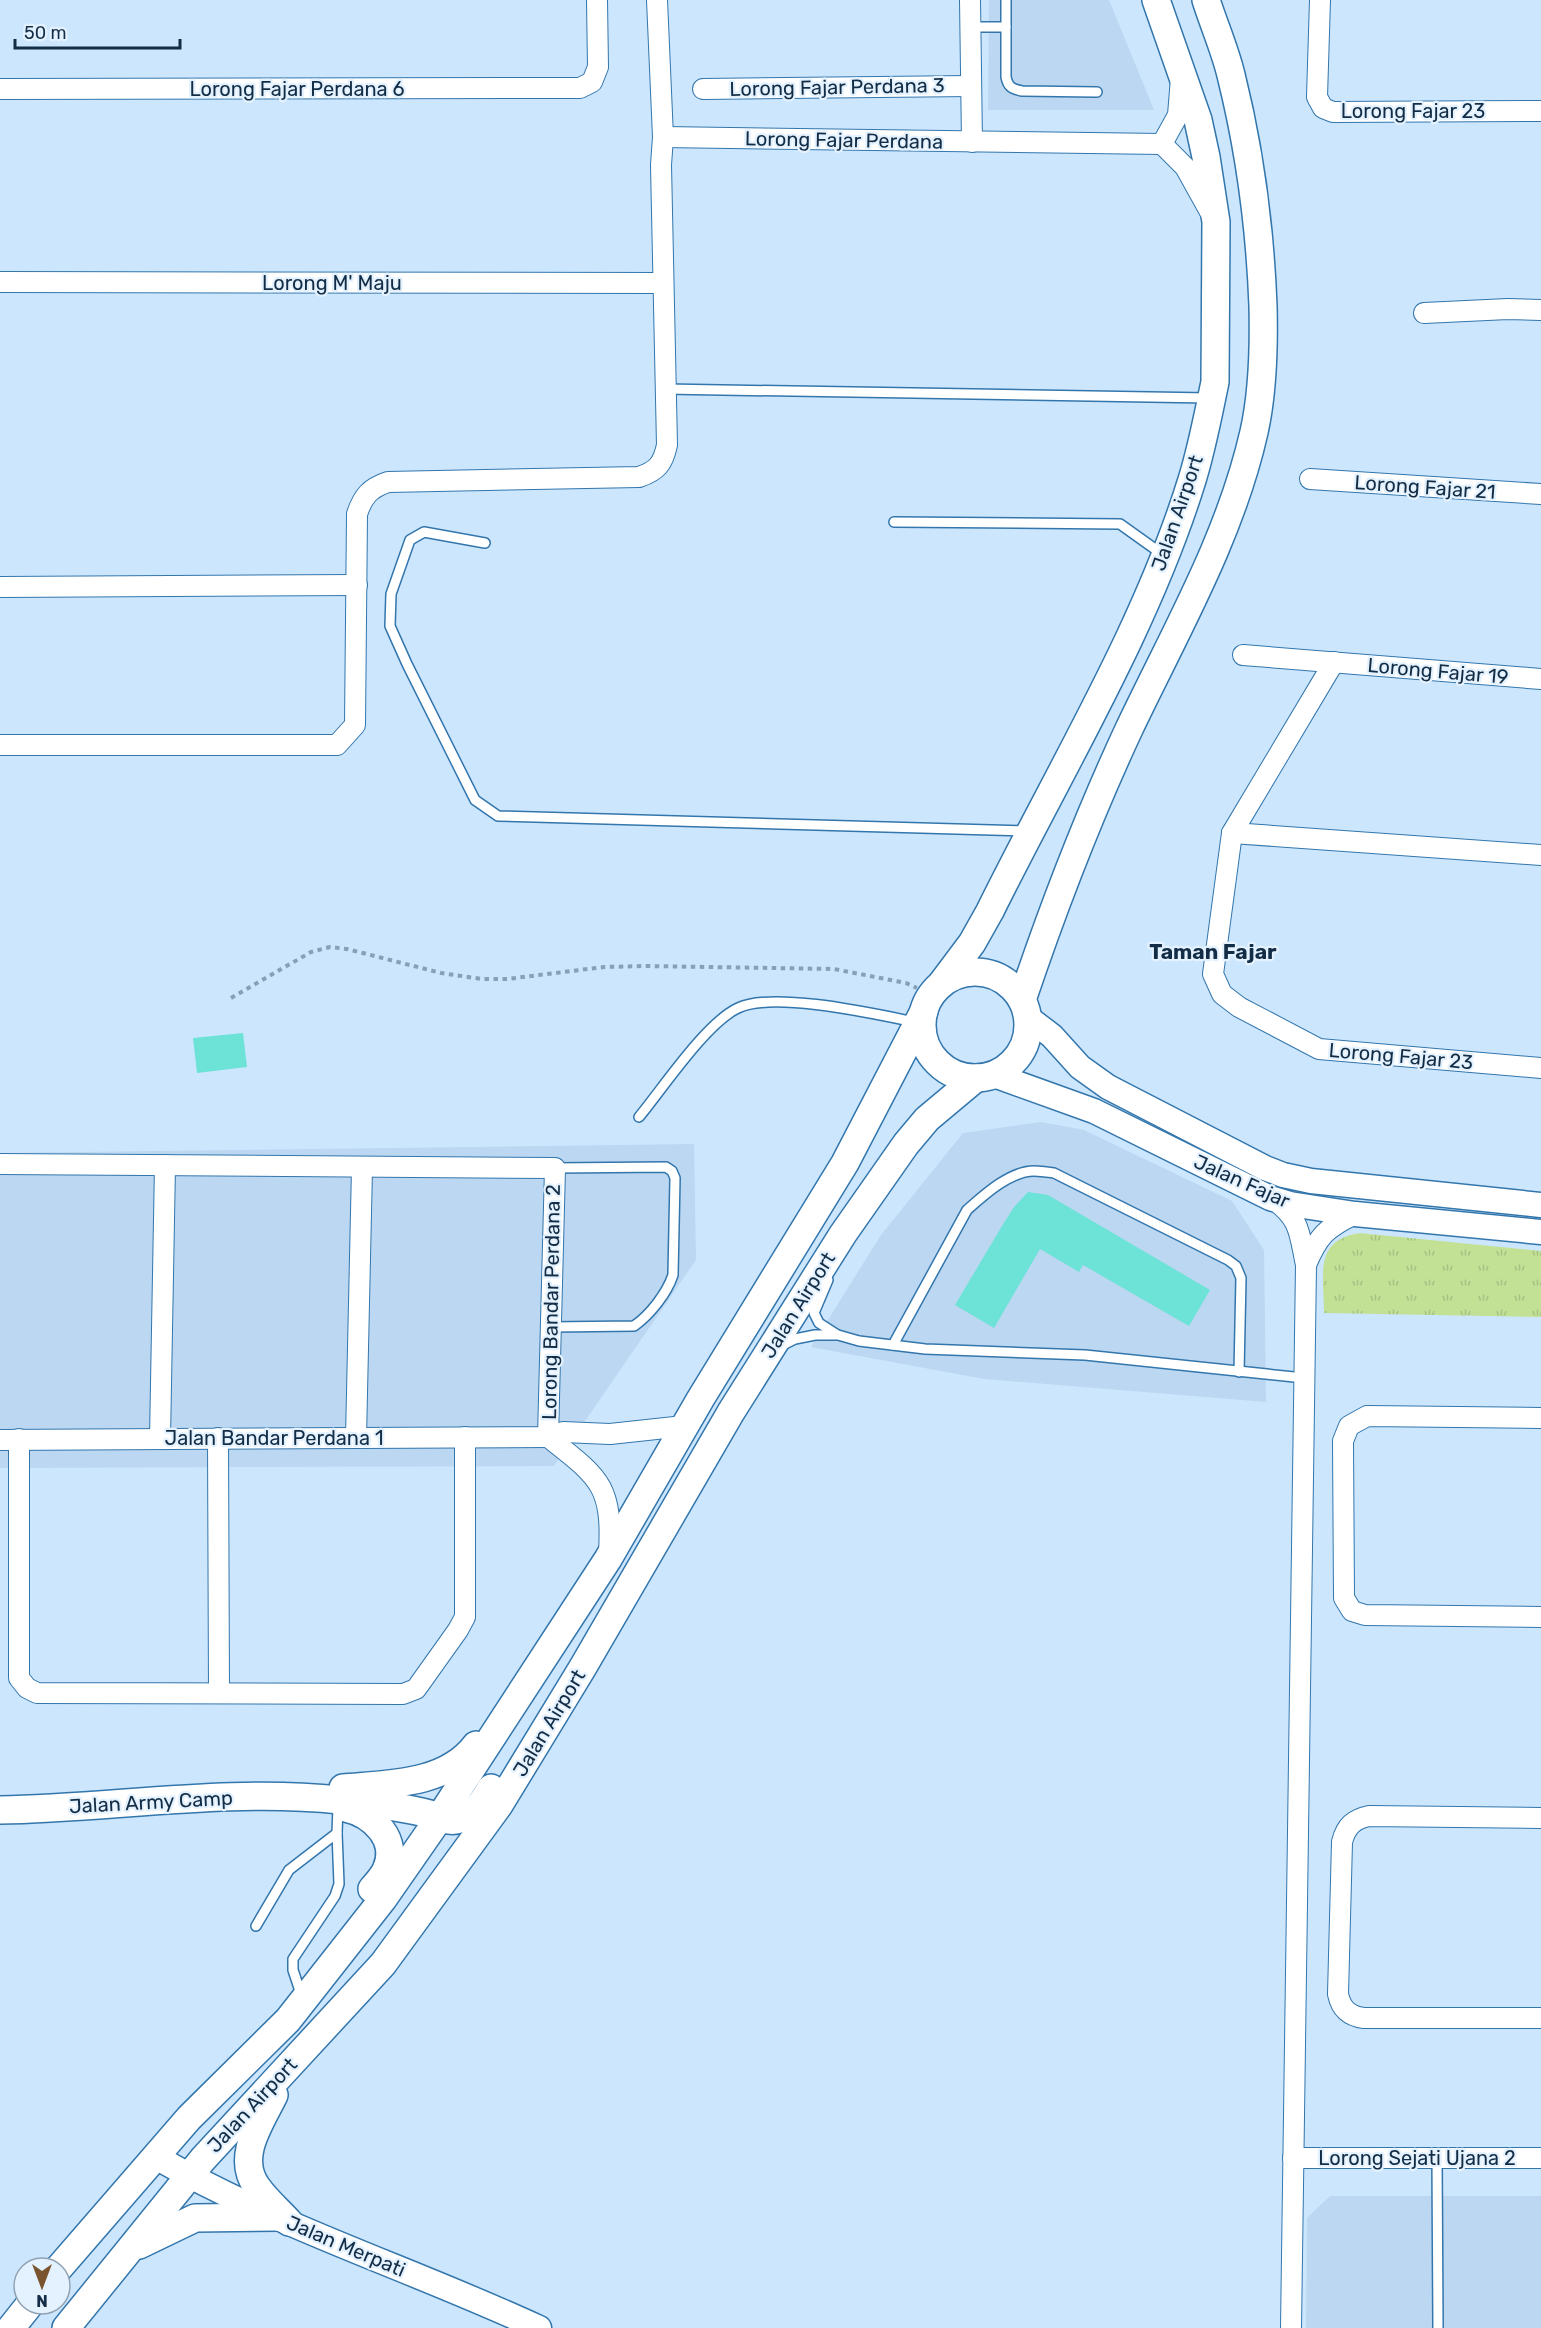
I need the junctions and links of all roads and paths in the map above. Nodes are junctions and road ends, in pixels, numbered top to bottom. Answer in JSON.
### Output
{"nodes":[{"id":1,"x":597,"y":0,"type":"edge"},
{"id":2,"x":657,"y":0,"type":"edge"},
{"id":3,"x":970,"y":0,"type":"edge"},
{"id":4,"x":1006,"y":0,"type":"edge"},
{"id":5,"x":1156,"y":0,"type":"edge"},
{"id":6,"x":1206,"y":0,"type":"edge"},
{"id":7,"x":1320,"y":0,"type":"edge"},
{"id":8,"x":970,"y":27,"type":"junction"},
{"id":9,"x":1006,"y":27,"type":"junction"},
{"id":10,"x":1182,"y":73,"type":"junction"},
{"id":11,"x":971,"y":86,"type":"junction"},
{"id":12,"x":703,"y":89,"type":"dead end"},
{"id":13,"x":0,"y":90,"type":"edge"},
{"id":14,"x":1097,"y":92,"type":"dead end"},
{"id":15,"x":1541,"y":111,"type":"edge"},
{"id":16,"x":663,"y":137,"type":"junction"},
{"id":17,"x":972,"y":142,"type":"junction"},
{"id":18,"x":1162,"y":144,"type":"junction"},
{"id":19,"x":1216,"y":222,"type":"junction"},
{"id":20,"x":0,"y":282,"type":"edge"},
{"id":21,"x":663,"y":283,"type":"junction"},
{"id":22,"x":1541,"y":310,"type":"edge"},
{"id":23,"x":1424,"y":313,"type":"dead end"},
{"id":24,"x":665,"y":389,"type":"junction"},
{"id":25,"x":1211,"y":398,"type":"junction"},
{"id":26,"x":1310,"y":479,"type":"dead end"},
{"id":27,"x":1541,"y":494,"type":"edge"},
{"id":28,"x":894,"y":522,"type":"dead end"},
{"id":29,"x":485,"y":543,"type":"dead end"},
{"id":30,"x":1164,"y":555,"type":"junction"},
{"id":31,"x":357,"y":585,"type":"junction"},
{"id":32,"x":0,"y":587,"type":"edge"},
{"id":33,"x":1244,"y":655,"type":"dead end"},
{"id":34,"x":1334,"y":662,"type":"junction"},
{"id":35,"x":1541,"y":680,"type":"edge"},
{"id":36,"x":0,"y":746,"type":"edge"},
{"id":37,"x":1030,"y":832,"type":"junction"},
{"id":38,"x":1232,"y":833,"type":"junction"},
{"id":39,"x":1541,"y":855,"type":"edge"},
{"id":40,"x":231,"y":998,"type":"dead end"},
{"id":41,"x":929,"y":1003,"type":"junction"},
{"id":42,"x":1025,"y":1008,"type":"junction"},
{"id":43,"x":1541,"y":1068,"type":"edge"},
{"id":44,"x":985,"y":1076,"type":"junction"},
{"id":45,"x":639,"y":1117,"type":"dead end"},
{"id":46,"x":0,"y":1164,"type":"edge"},
{"id":47,"x":165,"y":1165,"type":"junction"},
{"id":48,"x":362,"y":1168,"type":"junction"},
{"id":49,"x":555,"y":1168,"type":"junction"},
{"id":50,"x":1270,"y":1198,"type":"junction"},
{"id":51,"x":1541,"y":1205,"type":"edge"},
{"id":52,"x":1355,"y":1214,"type":"junction"},
{"id":53,"x":1541,"y":1232,"type":"edge"},
{"id":54,"x":843,"y":1234,"type":"junction"},
{"id":55,"x":1306,"y":1265,"type":"junction"},
{"id":56,"x":551,"y":1327,"type":"junction"},
{"id":57,"x":838,"y":1335,"type":"junction"},
{"id":58,"x":893,"y":1345,"type":"junction"},
{"id":59,"x":763,"y":1361,"type":"junction"},
{"id":60,"x":1239,"y":1372,"type":"junction"},
{"id":61,"x":1304,"y":1378,"type":"junction"},
{"id":62,"x":1541,"y":1418,"type":"edge"},
{"id":63,"x":684,"y":1426,"type":"junction"},
{"id":64,"x":465,"y":1437,"type":"junction"},
{"id":65,"x":548,"y":1437,"type":"junction"},
{"id":66,"x":218,"y":1438,"type":"junction"},
{"id":67,"x":356,"y":1438,"type":"junction"},
{"id":68,"x":10,"y":1439,"type":"edge"},
{"id":69,"x":160,"y":1439,"type":"junction"},
{"id":70,"x":677,"y":1505,"type":"junction"},
{"id":71,"x":608,"y":1559,"type":"junction"},
{"id":72,"x":1541,"y":1617,"type":"edge"},
{"id":73,"x":546,"y":1654,"type":"junction"},
{"id":74,"x":219,"y":1693,"type":"junction"},
{"id":75,"x":289,"y":1796,"type":"junction"},
{"id":76,"x":338,"y":1806,"type":"junction"},
{"id":77,"x":0,"y":1810,"type":"edge"},
{"id":78,"x":440,"y":1817,"type":"junction"},
{"id":79,"x":1541,"y":1818,"type":"edge"},
{"id":80,"x":337,"y":1833,"type":"junction"},
{"id":81,"x":256,"y":1926,"type":"dead end"},
{"id":82,"x":300,"y":1991,"type":"junction"},
{"id":83,"x":1541,"y":2018,"type":"edge"},
{"id":84,"x":264,"y":2044,"type":"junction"},
{"id":85,"x":288,"y":2067,"type":"junction"},
{"id":86,"x":156,"y":2157,"type":"junction"},
{"id":87,"x":1293,"y":2158,"type":"junction"},
{"id":88,"x":1437,"y":2158,"type":"junction"},
{"id":89,"x":1541,"y":2158,"type":"edge"},
{"id":90,"x":189,"y":2176,"type":"junction"},
{"id":91,"x":284,"y":2220,"type":"junction"},
{"id":92,"x":130,"y":2250,"type":"junction"},
{"id":93,"x":69,"y":2256,"type":"edge"},
{"id":94,"x":20,"y":2316,"type":"edge"},
{"id":95,"x":10,"y":2328,"type":"edge"},
{"id":96,"x":66,"y":2328,"type":"edge"},
{"id":97,"x":539,"y":2328,"type":"edge"},
{"id":98,"x":1291,"y":2328,"type":"edge"},
{"id":99,"x":1438,"y":2328,"type":"edge"}],
"edges":[{"from":1,"to":13,"type":"street","name":"Lorong Fajar Perdana 6"},
{"from":2,"to":16,"type":"street"},
{"from":3,"to":8,"type":"street"},
{"from":4,"to":9,"type":"lane"},
{"from":5,"to":10,"type":"main road","name":"Jalan Airport"},
{"from":6,"to":42,"type":"main road"},
{"from":7,"to":15,"type":"street","name":"Lorong Fajar 23"},
{"from":8,"to":9,"type":"lane"},
{"from":8,"to":11,"type":"street"},
{"from":9,"to":14,"type":"lane"},
{"from":10,"to":18,"type":"street"},
{"from":10,"to":19,"type":"main road","name":"Jalan Airport"},
{"from":11,"to":12,"type":"street","name":"Lorong Fajar Perdana 3"},
{"from":11,"to":17,"type":"street"},
{"from":16,"to":17,"type":"street","name":"Lorong Fajar Perdana"},
{"from":16,"to":21,"type":"street"},
{"from":17,"to":18,"type":"street","name":"Lorong Fajar Perdana"},
{"from":18,"to":19,"type":"street"},
{"from":19,"to":25,"type":"main road","name":"Jalan Airport"},
{"from":20,"to":21,"type":"street","name":"Lorong M' Maju"},
{"from":21,"to":24,"type":"street"},
{"from":22,"to":23,"type":"street"},
{"from":24,"to":25,"type":"lane"},
{"from":24,"to":31,"type":"street"},
{"from":25,"to":30,"type":"main road","name":"Jalan Airport"},
{"from":26,"to":27,"type":"street","name":"Lorong Fajar 21"},
{"from":28,"to":30,"type":"lane"},
{"from":29,"to":37,"type":"lane"},
{"from":30,"to":37,"type":"main road","name":"Jalan Airport"},
{"from":31,"to":32,"type":"street"},
{"from":31,"to":36,"type":"street"},
{"from":33,"to":34,"type":"street","name":"Lorong Fajar 19"},
{"from":34,"to":35,"type":"street","name":"Lorong Fajar 19"},
{"from":34,"to":38,"type":"street"},
{"from":37,"to":41,"type":"main road","name":"Jalan Airport"},
{"from":38,"to":39,"type":"street"},
{"from":38,"to":43,"type":"street","name":"Lorong Fajar 23"},
{"from":40,"to":41,"type":"path"},
{"from":41,"to":42,"type":"main road"},
{"from":41,"to":44,"type":"main road"},
{"from":41,"to":45,"type":"lane"},
{"from":41,"to":63,"type":"main road","name":"Jalan Airport"},
{"from":42,"to":44,"type":"main road"},
{"from":42,"to":51,"type":"street","name":"Jalan Fajar"},
{"from":44,"to":50,"type":"street","name":"Jalan Fajar"},
{"from":44,"to":54,"type":"main road","name":"Jalan Airport"},
{"from":46,"to":47,"type":"street"},
{"from":47,"to":48,"type":"street"},
{"from":47,"to":69,"type":"street"},
{"from":48,"to":49,"type":"street"},
{"from":48,"to":67,"type":"street"},
{"from":49,"to":56,"type":"street","name":"Lorong Bandar Perdana 2"},
{"from":49,"to":56,"type":"lane"},
{"from":50,"to":52,"type":"street","name":"Jalan Fajar"},
{"from":50,"to":55,"type":"street"},
{"from":52,"to":53,"type":"street","name":"Jalan Fajar"},
{"from":52,"to":55,"type":"street"},
{"from":54,"to":57,"type":"lane"},
{"from":54,"to":59,"type":"main road","name":"Jalan Airport"},
{"from":55,"to":61,"type":"street"},
{"from":56,"to":65,"type":"street","name":"Lorong Bandar Perdana 2"},
{"from":57,"to":58,"type":"lane"},
{"from":57,"to":59,"type":"lane"},
{"from":58,"to":60,"type":"lane"},
{"from":58,"to":60,"type":"lane"},
{"from":59,"to":70,"type":"main road","name":"Jalan Airport"},
{"from":60,"to":61,"type":"lane"},
{"from":61,"to":87,"type":"street"},
{"from":62,"to":72,"type":"street"},
{"from":63,"to":65,"type":"street","name":"Jalan Bandar Perdana 1"},
{"from":63,"to":71,"type":"main road","name":"Jalan Airport"},
{"from":64,"to":65,"type":"street","name":"Jalan Bandar Perdana 1"},
{"from":64,"to":67,"type":"street","name":"Jalan Bandar Perdana 1"},
{"from":64,"to":74,"type":"street"},
{"from":65,"to":71,"type":"street"},
{"from":66,"to":67,"type":"street","name":"Jalan Bandar Perdana 1"},
{"from":66,"to":69,"type":"street","name":"Jalan Bandar Perdana 1"},
{"from":66,"to":74,"type":"street"},
{"from":68,"to":69,"type":"street","name":"Jalan Bandar Perdana 1"},
{"from":68,"to":74,"type":"street"},
{"from":70,"to":78,"type":"main road"},
{"from":70,"to":85,"type":"main road","name":"Jalan Airport"},
{"from":71,"to":73,"type":"main road","name":"Jalan Airport"},
{"from":73,"to":75,"type":"main road"},
{"from":73,"to":78,"type":"main road","name":"Jalan Airport"},
{"from":75,"to":76,"type":"main road"},
{"from":75,"to":77,"type":"main road","name":"Jalan Army Camp"},
{"from":75,"to":78,"type":"main road"},
{"from":76,"to":80,"type":"lane"},
{"from":76,"to":82,"type":"main road"},
{"from":78,"to":84,"type":"main road","name":"Jalan Airport"},
{"from":79,"to":83,"type":"street"},
{"from":80,"to":81,"type":"lane"},
{"from":80,"to":82,"type":"lane"},
{"from":82,"to":84,"type":"main road"},
{"from":84,"to":86,"type":"main road","name":"Jalan Airport"},
{"from":85,"to":90,"type":"main road","name":"Jalan Airport"},
{"from":85,"to":91,"type":"main road"},
{"from":86,"to":90,"type":"street","name":"Jalan Merpati"},
{"from":86,"to":93,"type":"main road","name":"Jalan Airport"},
{"from":87,"to":88,"type":"street","name":"Lorong Sejati Ujana 2"},
{"from":87,"to":98,"type":"street"},
{"from":88,"to":89,"type":"street","name":"Lorong Sejati Ujana 2"},
{"from":88,"to":99,"type":"lane"},
{"from":90,"to":91,"type":"street","name":"Jalan Merpati"},
{"from":90,"to":92,"type":"main road","name":"Jalan Airport"},
{"from":91,"to":92,"type":"main road"},
{"from":91,"to":97,"type":"street","name":"Jalan Merpati"},
{"from":92,"to":96,"type":"main road","name":"Jalan Airport"},
{"from":94,"to":95,"type":"main road"}]}
